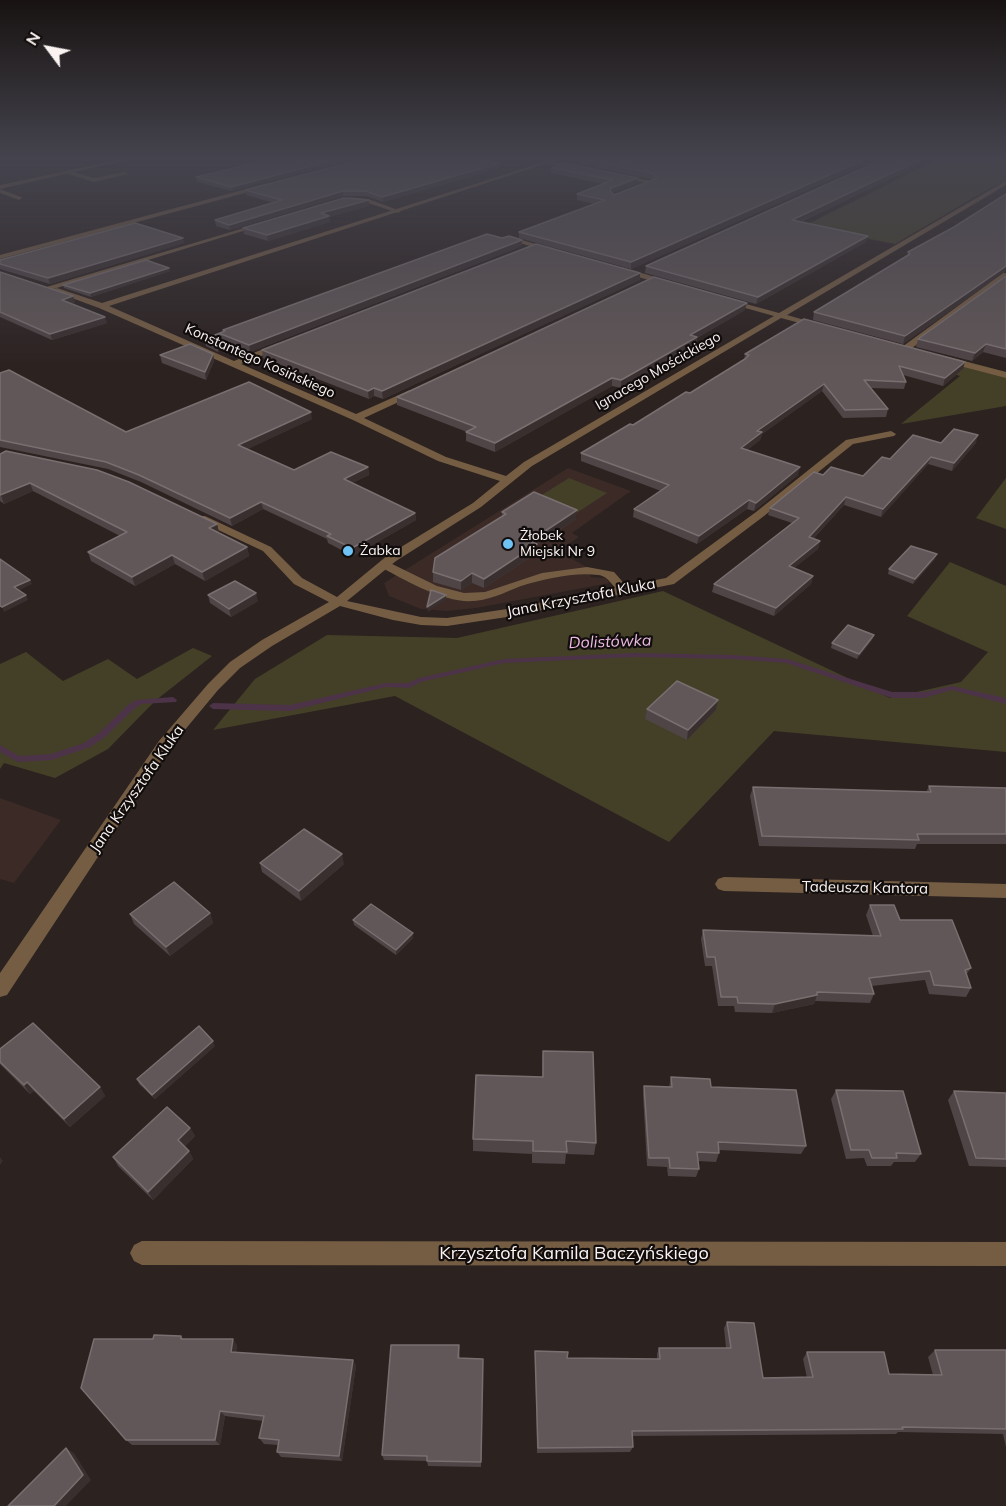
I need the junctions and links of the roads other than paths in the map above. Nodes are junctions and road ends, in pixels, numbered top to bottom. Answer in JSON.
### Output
{"nodes":[{"id":1,"x":100,"y":230,"type":"edge"},
{"id":2,"x":239,"y":230,"type":"edge"},
{"id":3,"x":338,"y":230,"type":"edge"},
{"id":4,"x":926,"y":230,"type":"edge"},
{"id":5,"x":511,"y":238,"type":"edge"},
{"id":6,"x":536,"y":246,"type":"junction"},
{"id":7,"x":558,"y":252,"type":"edge"},
{"id":8,"x":518,"y":253,"type":"edge"},
{"id":9,"x":0,"y":257,"type":"edge"},
{"id":10,"x":649,"y":266,"type":"edge"},
{"id":11,"x":612,"y":267,"type":"edge"},
{"id":12,"x":633,"y":273,"type":"junction"},
{"id":13,"x":1006,"y":274,"type":"edge"},
{"id":14,"x":653,"y":279,"type":"junction"},
{"id":15,"x":674,"y":285,"type":"edge"},
{"id":16,"x":636,"y":288,"type":"edge"},
{"id":17,"x":716,"y":297,"type":"edge"},
{"id":18,"x":102,"y":306,"type":"junction"},
{"id":19,"x":781,"y":316,"type":"junction"},
{"id":20,"x":825,"y":328,"type":"edge"},
{"id":21,"x":287,"y":343,"type":"edge"},
{"id":22,"x":894,"y":346,"type":"edge"},
{"id":23,"x":905,"y":349,"type":"junction"},
{"id":24,"x":916,"y":352,"type":"edge"},
{"id":25,"x":939,"y":357,"type":"edge"},
{"id":26,"x":234,"y":364,"type":"junction"},
{"id":27,"x":1006,"y":375,"type":"edge"},
{"id":28,"x":419,"y":389,"type":"edge"},
{"id":29,"x":356,"y":418,"type":"junction"},
{"id":30,"x":891,"y":434,"type":"dead end"},
{"id":31,"x":507,"y":480,"type":"junction"},
{"id":32,"x":186,"y":511,"type":"edge"},
{"id":33,"x":384,"y":564,"type":"junction"},
{"id":34,"x":623,"y":590,"type":"junction"},
{"id":35,"x":338,"y":602,"type":"junction"},
{"id":36,"x":724,"y":884,"type":"dead end"},
{"id":37,"x":1006,"y":891,"type":"edge"},
{"id":38,"x":0,"y":989,"type":"edge"},
{"id":39,"x":142,"y":1253,"type":"dead end"},
{"id":40,"x":1006,"y":1254,"type":"edge"}],
"edges":[{"from":1,"to":9,"type":"street"},
{"from":2,"to":18,"type":"street","name":"Konstantego Kosińskiego"},
{"from":3,"to":18,"type":"street"},
{"from":4,"to":19,"type":"street","name":"Ignacego Mościckiego"},
{"from":5,"to":6,"type":"street"},
{"from":6,"to":7,"type":"street"},
{"from":6,"to":8,"type":"street"},
{"from":10,"to":12,"type":"street"},
{"from":11,"to":12,"type":"street"},
{"from":12,"to":14,"type":"street"},
{"from":13,"to":23,"type":"street"},
{"from":14,"to":15,"type":"street"},
{"from":14,"to":16,"type":"street"},
{"from":17,"to":19,"type":"street"},
{"from":18,"to":26,"type":"street","name":"Konstantego Kosińskiego"},
{"from":19,"to":20,"type":"street"},
{"from":19,"to":31,"type":"street","name":"Ignacego Mościckiego"},
{"from":21,"to":26,"type":"street"},
{"from":22,"to":23,"type":"street"},
{"from":23,"to":24,"type":"street"},
{"from":25,"to":27,"type":"street"},
{"from":26,"to":29,"type":"street","name":"Konstantego Kosińskiego"},
{"from":28,"to":29,"type":"street"},
{"from":29,"to":31,"type":"street","name":"Konstantego Kosińskiego"},
{"from":30,"to":34,"type":"street","name":"Jana Krzysztofa Kluka"},
{"from":31,"to":33,"type":"street","name":"Ignacego Mościckiego"},
{"from":32,"to":35,"type":"street","name":"Jana Krzysztofa Kluka"},
{"from":33,"to":34,"type":"street"},
{"from":33,"to":35,"type":"street","name":"Ignacego Mościckiego"},
{"from":34,"to":35,"type":"street","name":"Jana Krzysztofa Kluka"},
{"from":35,"to":38,"type":"street","name":"Jana Krzysztofa Kluka"},
{"from":36,"to":37,"type":"street","name":"Tadeusza Kantora"},
{"from":39,"to":40,"type":"street","name":"Krzysztofa Kamila Baczyńskiego"}]}
